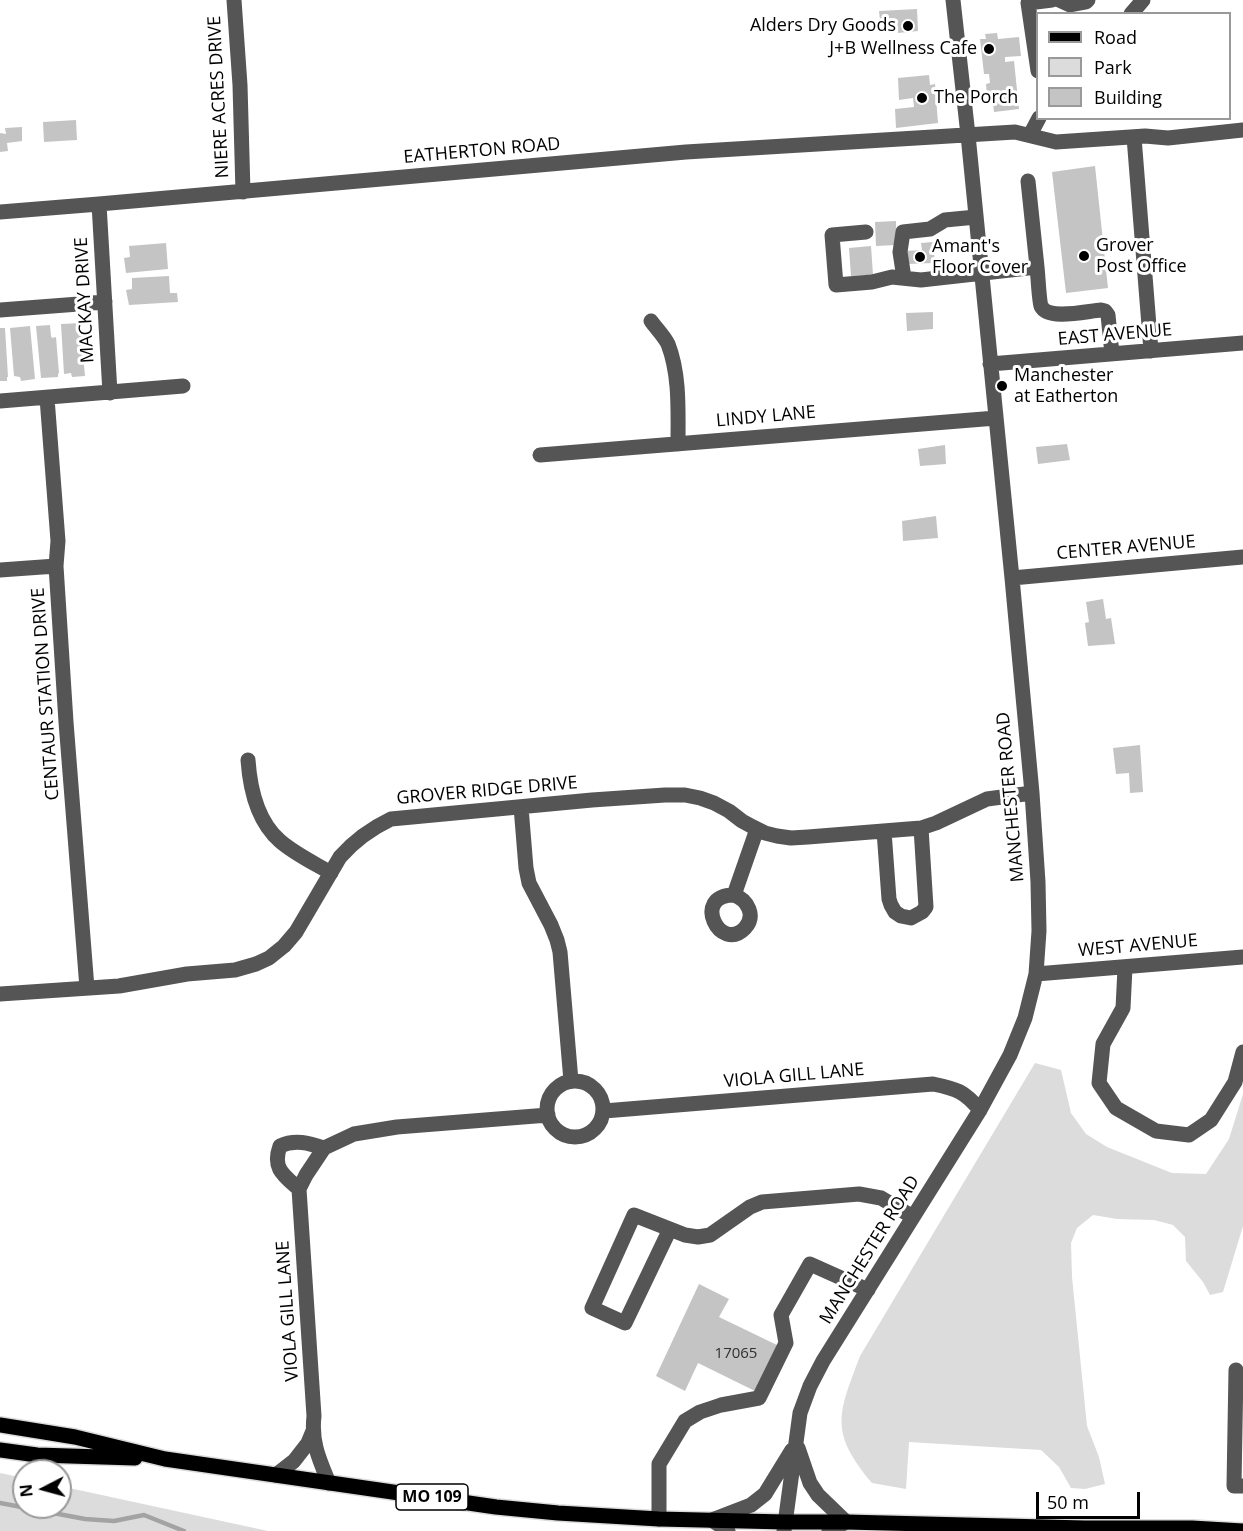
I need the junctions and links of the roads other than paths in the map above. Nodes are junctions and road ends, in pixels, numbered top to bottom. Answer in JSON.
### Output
{"nodes":[{"id":1,"x":234,"y":0,"type":"edge"},
{"id":2,"x":953,"y":0,"type":"edge"},
{"id":3,"x":1052,"y":0,"type":"edge"},
{"id":4,"x":1059,"y":0,"type":"edge"},
{"id":5,"x":1088,"y":0,"type":"edge"},
{"id":6,"x":1143,"y":0,"type":"edge"},
{"id":7,"x":1133,"y":12,"type":"edge"},
{"id":8,"x":1036,"y":57,"type":"edge"},
{"id":9,"x":1038,"y":120,"type":"edge"},
{"id":10,"x":1243,"y":130,"type":"edge"},
{"id":11,"x":968,"y":135,"type":"junction"},
{"id":12,"x":1030,"y":135,"type":"junction"},
{"id":13,"x":1134,"y":137,"type":"junction"},
{"id":14,"x":1028,"y":181,"type":"dead end"},
{"id":15,"x":243,"y":192,"type":"junction"},
{"id":16,"x":99,"y":204,"type":"junction"},
{"id":17,"x":0,"y":212,"type":"edge"},
{"id":18,"x":976,"y":217,"type":"junction"},
{"id":19,"x":866,"y":232,"type":"dead end"},
{"id":20,"x":1037,"y":267,"type":"junction"},
{"id":21,"x":982,"y":273,"type":"junction"},
{"id":22,"x":904,"y":278,"type":"junction"},
{"id":23,"x":105,"y":302,"type":"junction"},
{"id":24,"x":0,"y":310,"type":"edge"},
{"id":25,"x":651,"y":321,"type":"dead end"},
{"id":26,"x":1243,"y":344,"type":"edge"},
{"id":27,"x":1151,"y":351,"type":"junction"},
{"id":28,"x":1112,"y":354,"type":"junction"},
{"id":29,"x":990,"y":364,"type":"junction"},
{"id":30,"x":183,"y":386,"type":"dead end"},
{"id":31,"x":110,"y":393,"type":"junction"},
{"id":32,"x":47,"y":398,"type":"junction"},
{"id":33,"x":0,"y":401,"type":"edge"},
{"id":34,"x":996,"y":418,"type":"junction"},
{"id":35,"x":678,"y":444,"type":"junction"},
{"id":36,"x":540,"y":455,"type":"dead end"},
{"id":37,"x":1243,"y":557,"type":"edge"},
{"id":38,"x":56,"y":566,"type":"junction"},
{"id":39,"x":0,"y":570,"type":"edge"},
{"id":40,"x":1012,"y":578,"type":"junction"},
{"id":41,"x":248,"y":760,"type":"dead end"},
{"id":42,"x":1032,"y":793,"type":"junction"},
{"id":43,"x":520,"y":807,"type":"junction"},
{"id":44,"x":921,"y":828,"type":"junction"},
{"id":45,"x":757,"y":829,"type":"junction"},
{"id":46,"x":884,"y":831,"type":"junction"},
{"id":47,"x":331,"y":873,"type":"junction"},
{"id":48,"x":734,"y":895,"type":"dead end"},
{"id":49,"x":1243,"y":957,"type":"edge"},
{"id":50,"x":1125,"y":968,"type":"junction"},
{"id":51,"x":1036,"y":974,"type":"junction"},
{"id":52,"x":87,"y":988,"type":"junction"},
{"id":53,"x":0,"y":994,"type":"edge"},
{"id":54,"x":1243,"y":1052,"type":"edge"},
{"id":55,"x":571,"y":1081,"type":"junction"},
{"id":56,"x":980,"y":1110,"type":"junction"},
{"id":57,"x":604,"y":1111,"type":"junction"},
{"id":58,"x":548,"y":1115,"type":"junction"},
{"id":59,"x":324,"y":1148,"type":"junction"},
{"id":60,"x":299,"y":1189,"type":"junction"},
{"id":61,"x":914,"y":1217,"type":"junction"},
{"id":62,"x":670,"y":1229,"type":"junction"},
{"id":63,"x":868,"y":1290,"type":"junction"},
{"id":64,"x":1236,"y":1370,"type":"dead end"},
{"id":65,"x":0,"y":1425,"type":"edge"},
{"id":66,"x":313,"y":1431,"type":"junction"},
{"id":67,"x":796,"y":1442,"type":"junction"},
{"id":68,"x":0,"y":1450,"type":"edge"},
{"id":69,"x":165,"y":1459,"type":"junction"},
{"id":70,"x":276,"y":1475,"type":"junction"},
{"id":71,"x":329,"y":1483,"type":"junction"},
{"id":72,"x":1243,"y":1486,"type":"edge"},
{"id":73,"x":659,"y":1519,"type":"junction"},
{"id":74,"x":712,"y":1520,"type":"junction"},
{"id":75,"x":846,"y":1522,"type":"junction"},
{"id":76,"x":785,"y":1527,"type":"edge"},
{"id":77,"x":728,"y":1531,"type":"edge"},
{"id":78,"x":829,"y":1531,"type":"edge"},
{"id":79,"x":1243,"y":1531,"type":"edge"}],
"edges":[{"from":1,"to":15,"type":"street","name":"NIERE ACRES DRIVE"},
{"from":2,"to":11,"type":"street","name":"MANCHESTER ROAD"},
{"from":3,"to":8,"type":"street"},
{"from":4,"to":5,"type":"street"},
{"from":6,"to":7,"type":"street"},
{"from":9,"to":12,"type":"street"},
{"from":10,"to":13,"type":"street","name":"EATHERTON ROAD"},
{"from":11,"to":12,"type":"street","name":"EATHERTON ROAD"},
{"from":11,"to":15,"type":"street","name":"EATHERTON ROAD"},
{"from":11,"to":18,"type":"street","name":"MANCHESTER ROAD"},
{"from":12,"to":13,"type":"street","name":"EATHERTON ROAD"},
{"from":13,"to":27,"type":"street"},
{"from":14,"to":20,"type":"street"},
{"from":15,"to":16,"type":"street","name":"EATHERTON ROAD"},
{"from":16,"to":17,"type":"street","name":"EATHERTON ROAD"},
{"from":16,"to":23,"type":"street","name":"MACKAY DRIVE"},
{"from":18,"to":21,"type":"street","name":"MANCHESTER ROAD"},
{"from":18,"to":22,"type":"street"},
{"from":19,"to":22,"type":"street"},
{"from":20,"to":21,"type":"street"},
{"from":20,"to":28,"type":"street"},
{"from":21,"to":22,"type":"street"},
{"from":21,"to":29,"type":"street","name":"MANCHESTER ROAD"},
{"from":23,"to":24,"type":"street"},
{"from":23,"to":31,"type":"street","name":"MACKAY DRIVE"},
{"from":25,"to":35,"type":"street"},
{"from":26,"to":27,"type":"street","name":"EAST AVENUE"},
{"from":27,"to":28,"type":"street","name":"EAST AVENUE"},
{"from":28,"to":29,"type":"street","name":"EAST AVENUE"},
{"from":29,"to":34,"type":"street","name":"MANCHESTER ROAD"},
{"from":30,"to":31,"type":"street"},
{"from":31,"to":32,"type":"street"},
{"from":32,"to":33,"type":"street"},
{"from":32,"to":38,"type":"street","name":"CENTAUR STATION DRIVE"},
{"from":34,"to":35,"type":"street","name":"LINDY LANE"},
{"from":34,"to":40,"type":"street","name":"MANCHESTER ROAD"},
{"from":35,"to":36,"type":"street","name":"LINDY LANE"},
{"from":37,"to":40,"type":"street","name":"CENTER AVENUE"},
{"from":38,"to":39,"type":"street"},
{"from":38,"to":52,"type":"street","name":"CENTAUR STATION DRIVE"},
{"from":40,"to":42,"type":"street","name":"MANCHESTER ROAD"},
{"from":41,"to":47,"type":"street"},
{"from":42,"to":44,"type":"street","name":"GROVER RIDGE DRIVE"},
{"from":42,"to":51,"type":"street","name":"MANCHESTER ROAD"},
{"from":43,"to":45,"type":"street","name":"GROVER RIDGE DRIVE"},
{"from":43,"to":47,"type":"street","name":"GROVER RIDGE DRIVE"},
{"from":43,"to":55,"type":"street"},
{"from":44,"to":46,"type":"street","name":"GROVER RIDGE DRIVE"},
{"from":44,"to":46,"type":"street"},
{"from":45,"to":46,"type":"street","name":"GROVER RIDGE DRIVE"},
{"from":45,"to":48,"type":"street"},
{"from":47,"to":52,"type":"street","name":"GROVER RIDGE DRIVE"},
{"from":49,"to":50,"type":"street","name":"WEST AVENUE"},
{"from":50,"to":51,"type":"street","name":"WEST AVENUE"},
{"from":50,"to":54,"type":"street"},
{"from":51,"to":56,"type":"street","name":"MANCHESTER ROAD"},
{"from":52,"to":53,"type":"street","name":"GROVER RIDGE DRIVE"},
{"from":55,"to":57,"type":"street"},
{"from":55,"to":58,"type":"street"},
{"from":56,"to":57,"type":"street","name":"VIOLA GILL LANE"},
{"from":56,"to":61,"type":"street","name":"MANCHESTER ROAD"},
{"from":57,"to":58,"type":"street"},
{"from":58,"to":59,"type":"street"},
{"from":59,"to":60,"type":"street"},
{"from":59,"to":60,"type":"street"},
{"from":60,"to":66,"type":"street","name":"VIOLA GILL LANE"},
{"from":61,"to":62,"type":"street"},
{"from":61,"to":63,"type":"street","name":"MANCHESTER ROAD"},
{"from":62,"to":62,"type":"street"},
{"from":63,"to":67,"type":"street","name":"MANCHESTER ROAD"},
{"from":63,"to":73,"type":"street"},
{"from":64,"to":72,"type":"street"},
{"from":65,"to":69,"type":"main road","number":"MO 109"},
{"from":66,"to":70,"type":"street"},
{"from":66,"to":71,"type":"street","name":"VIOLA GILL LANE"},
{"from":67,"to":74,"type":"street"},
{"from":67,"to":75,"type":"street"},
{"from":67,"to":76,"type":"street","name":"MANCHESTER ROAD"},
{"from":68,"to":69,"type":"main road","number":"MO 109"},
{"from":69,"to":70,"type":"main road","number":"MO 109"},
{"from":70,"to":71,"type":"main road","number":"MO 109"},
{"from":71,"to":73,"type":"main road","number":"MO 109"},
{"from":73,"to":74,"type":"main road","number":"MO 109"},
{"from":74,"to":76,"type":"main road","number":"MO 109"},
{"from":74,"to":77,"type":"street"},
{"from":75,"to":76,"type":"main road","number":"MO 109"},
{"from":75,"to":78,"type":"street"},
{"from":75,"to":79,"type":"main road","number":"MO 109"}]}
